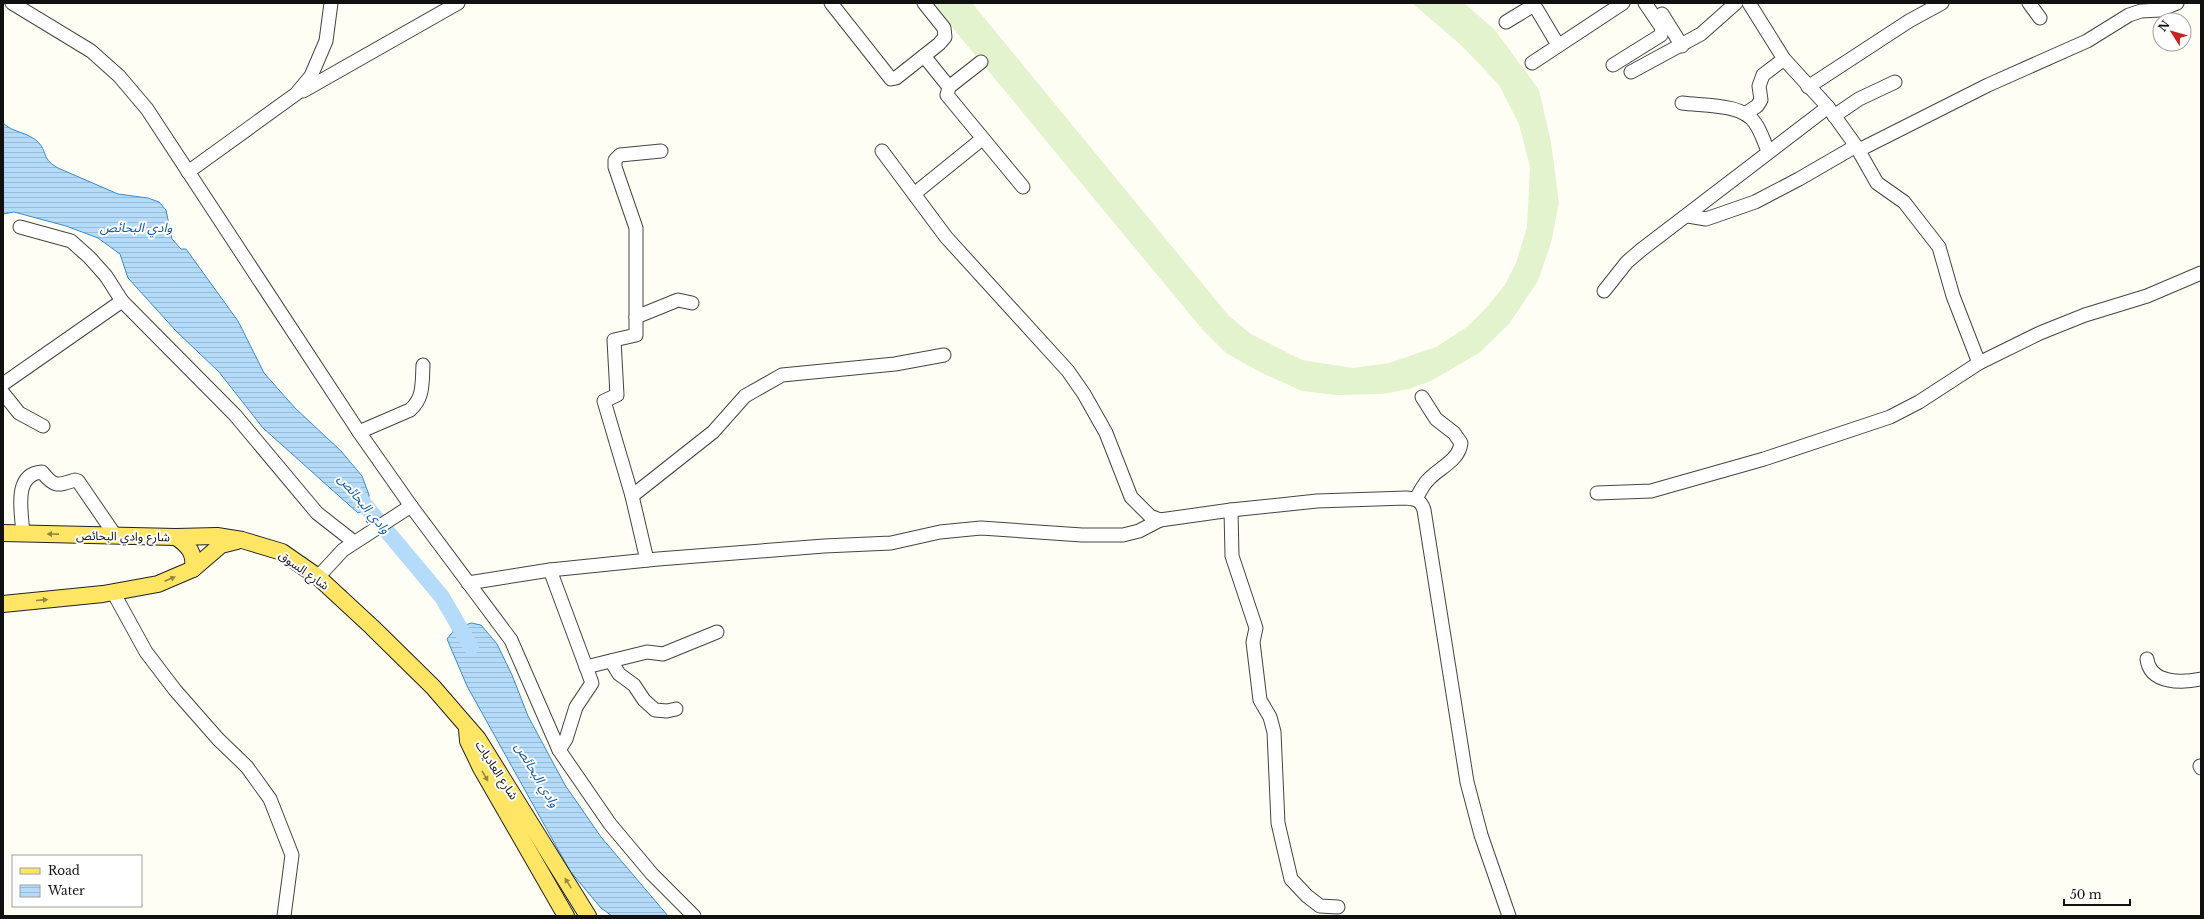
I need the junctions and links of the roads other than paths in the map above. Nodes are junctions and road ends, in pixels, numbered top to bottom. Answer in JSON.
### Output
{"nodes":[{"id":1,"x":12,"y":3,"type":"edge"},
{"id":2,"x":331,"y":3,"type":"edge"},
{"id":3,"x":458,"y":3,"type":"edge"},
{"id":4,"x":831,"y":3,"type":"edge"},
{"id":5,"x":924,"y":3,"type":"edge"},
{"id":6,"x":1623,"y":3,"type":"edge"},
{"id":7,"x":1645,"y":3,"type":"edge"},
{"id":8,"x":1655,"y":3,"type":"edge"},
{"id":9,"x":1736,"y":3,"type":"edge"},
{"id":10,"x":1749,"y":3,"type":"edge"},
{"id":11,"x":1942,"y":3,"type":"edge"},
{"id":12,"x":2029,"y":3,"type":"edge"},
{"id":13,"x":2177,"y":3,"type":"edge"},
{"id":14,"x":1533,"y":4,"type":"edge"},
{"id":15,"x":2040,"y":18,"type":"dead end"},
{"id":16,"x":1506,"y":22,"type":"dead end"},
{"id":17,"x":1558,"y":45,"type":"junction"},
{"id":18,"x":1682,"y":46,"type":"junction"},
{"id":19,"x":924,"y":56,"type":"junction"},
{"id":20,"x":1784,"y":59,"type":"junction"},
{"id":21,"x":981,"y":62,"type":"dead end"},
{"id":22,"x":1532,"y":63,"type":"dead end"},
{"id":23,"x":1613,"y":65,"type":"dead end"},
{"id":24,"x":1631,"y":72,"type":"dead end"},
{"id":25,"x":1895,"y":82,"type":"dead end"},
{"id":26,"x":949,"y":87,"type":"junction"},
{"id":27,"x":1808,"y":87,"type":"junction"},
{"id":28,"x":296,"y":94,"type":"junction"},
{"id":29,"x":1682,"y":103,"type":"dead end"},
{"id":30,"x":1831,"y":112,"type":"junction"},
{"id":31,"x":1745,"y":114,"type":"junction"},
{"id":32,"x":982,"y":140,"type":"junction"},
{"id":33,"x":1857,"y":148,"type":"junction"},
{"id":34,"x":661,"y":151,"type":"dead end"},
{"id":35,"x":882,"y":151,"type":"dead end"},
{"id":36,"x":1768,"y":151,"type":"junction"},
{"id":37,"x":188,"y":172,"type":"junction"},
{"id":38,"x":1023,"y":187,"type":"dead end"},
{"id":39,"x":914,"y":194,"type":"junction"},
{"id":40,"x":1688,"y":216,"type":"junction"},
{"id":41,"x":20,"y":227,"type":"dead end"},
{"id":42,"x":2201,"y":273,"type":"edge"},
{"id":43,"x":1604,"y":291,"type":"dead end"},
{"id":44,"x":122,"y":301,"type":"junction"},
{"id":45,"x":692,"y":303,"type":"dead end"},
{"id":46,"x":636,"y":317,"type":"junction"},
{"id":47,"x":944,"y":355,"type":"dead end"},
{"id":48,"x":1979,"y":363,"type":"junction"},
{"id":49,"x":423,"y":365,"type":"dead end"},
{"id":50,"x":3,"y":384,"type":"edge"},
{"id":51,"x":3,"y":393,"type":"edge"},
{"id":52,"x":1422,"y":397,"type":"dead end"},
{"id":53,"x":42,"y":426,"type":"dead end"},
{"id":54,"x":359,"y":432,"type":"junction"},
{"id":55,"x":1597,"y":493,"type":"dead end"},
{"id":56,"x":632,"y":496,"type":"junction"},
{"id":57,"x":1416,"y":499,"type":"junction"},
{"id":58,"x":410,"y":506,"type":"junction"},
{"id":59,"x":1231,"y":510,"type":"junction"},
{"id":60,"x":1160,"y":520,"type":"junction"},
{"id":61,"x":3,"y":533,"type":"edge"},
{"id":62,"x":24,"y":534,"type":"junction"},
{"id":63,"x":115,"y":535,"type":"junction"},
{"id":64,"x":176,"y":537,"type":"junction"},
{"id":65,"x":242,"y":540,"type":"junction"},
{"id":66,"x":354,"y":542,"type":"junction"},
{"id":67,"x":647,"y":560,"type":"junction"},
{"id":68,"x":193,"y":569,"type":"junction"},
{"id":69,"x":550,"y":570,"type":"junction"},
{"id":70,"x":318,"y":577,"type":"junction"},
{"id":71,"x":468,"y":583,"type":"junction"},
{"id":72,"x":113,"y":592,"type":"junction"},
{"id":73,"x":3,"y":604,"type":"edge"},
{"id":74,"x":717,"y":632,"type":"dead end"},
{"id":75,"x":2147,"y":659,"type":"dead end"},
{"id":76,"x":611,"y":662,"type":"junction"},
{"id":77,"x":586,"y":667,"type":"junction"},
{"id":78,"x":2201,"y":679,"type":"edge"},
{"id":79,"x":676,"y":710,"type":"dead end"},
{"id":80,"x":466,"y":727,"type":"junction"},
{"id":81,"x":559,"y":750,"type":"junction"},
{"id":82,"x":1338,"y":907,"type":"dead end"},
{"id":83,"x":284,"y":916,"type":"edge"},
{"id":84,"x":566,"y":916,"type":"edge"},
{"id":85,"x":588,"y":916,"type":"edge"},
{"id":86,"x":694,"y":916,"type":"edge"},
{"id":87,"x":1509,"y":916,"type":"edge"}],
"edges":[{"from":1,"to":37,"type":"street"},
{"from":2,"to":28,"type":"street"},
{"from":3,"to":28,"type":"street"},
{"from":4,"to":19,"type":"street"},
{"from":5,"to":19,"type":"street"},
{"from":6,"to":17,"type":"street"},
{"from":7,"to":23,"type":"street"},
{"from":8,"to":18,"type":"street"},
{"from":9,"to":18,"type":"street"},
{"from":10,"to":20,"type":"street"},
{"from":11,"to":27,"type":"street"},
{"from":12,"to":15,"type":"street"},
{"from":13,"to":33,"type":"street"},
{"from":14,"to":16,"type":"street"},
{"from":14,"to":17,"type":"street"},
{"from":17,"to":22,"type":"street"},
{"from":18,"to":24,"type":"street"},
{"from":19,"to":26,"type":"street"},
{"from":20,"to":27,"type":"street"},
{"from":20,"to":31,"type":"street"},
{"from":21,"to":26,"type":"street"},
{"from":25,"to":30,"type":"street"},
{"from":26,"to":32,"type":"street"},
{"from":27,"to":30,"type":"street"},
{"from":28,"to":37,"type":"street"},
{"from":29,"to":31,"type":"street"},
{"from":30,"to":33,"type":"street"},
{"from":30,"to":36,"type":"street"},
{"from":31,"to":36,"type":"street"},
{"from":32,"to":38,"type":"street"},
{"from":32,"to":39,"type":"street"},
{"from":33,"to":40,"type":"street"},
{"from":33,"to":48,"type":"street"},
{"from":34,"to":46,"type":"street"},
{"from":35,"to":39,"type":"street"},
{"from":36,"to":40,"type":"street"},
{"from":37,"to":54,"type":"street"},
{"from":39,"to":60,"type":"street"},
{"from":40,"to":43,"type":"street"},
{"from":41,"to":44,"type":"street"},
{"from":42,"to":48,"type":"street"},
{"from":44,"to":50,"type":"street"},
{"from":44,"to":66,"type":"street"},
{"from":45,"to":46,"type":"street"},
{"from":46,"to":56,"type":"street"},
{"from":47,"to":56,"type":"street"},
{"from":48,"to":55,"type":"street"},
{"from":49,"to":54,"type":"street"},
{"from":51,"to":53,"type":"street"},
{"from":52,"to":57,"type":"street"},
{"from":54,"to":58,"type":"street"},
{"from":56,"to":67,"type":"street"},
{"from":57,"to":59,"type":"street"},
{"from":57,"to":87,"type":"street"},
{"from":58,"to":66,"type":"street"},
{"from":58,"to":71,"type":"street"},
{"from":59,"to":60,"type":"street"},
{"from":59,"to":82,"type":"street"},
{"from":60,"to":67,"type":"street"},
{"from":61,"to":62,"type":"main road","name":"شارع وادي البحائص"},
{"from":63,"to":62,"type":"main road","name":"شارع وادي البحائص","one_way":true},
{"from":62,"to":63,"type":"street"},
{"from":63,"to":64,"type":"main road","name":"شارع وادي البحائص"},
{"from":64,"to":65,"type":"main road","name":"شارع وادي البحائص"},
{"from":64,"to":68,"type":"main road"},
{"from":65,"to":68,"type":"main road","name":"شارع السوق"},
{"from":65,"to":70,"type":"main road","name":"شارع السوق"},
{"from":66,"to":70,"type":"street"},
{"from":67,"to":69,"type":"street"},
{"from":72,"to":68,"type":"main road","name":"شارع السوق","one_way":true},
{"from":69,"to":71,"type":"street"},
{"from":69,"to":77,"type":"street"},
{"from":70,"to":80,"type":"main road","name":"شارع السوق"},
{"from":71,"to":81,"type":"street"},
{"from":73,"to":72,"type":"main road","name":"شارع السوق","one_way":true},
{"from":72,"to":83,"type":"street"},
{"from":74,"to":76,"type":"street"},
{"from":75,"to":78,"type":"street"},
{"from":76,"to":77,"type":"street"},
{"from":76,"to":79,"type":"street"},
{"from":77,"to":81,"type":"street"},
{"from":80,"to":84,"type":"main road","name":"شارع العاديات","one_way":true},
{"from":85,"to":80,"type":"main road","name":"شارع العاديات","one_way":true},
{"from":81,"to":86,"type":"street"}]}
